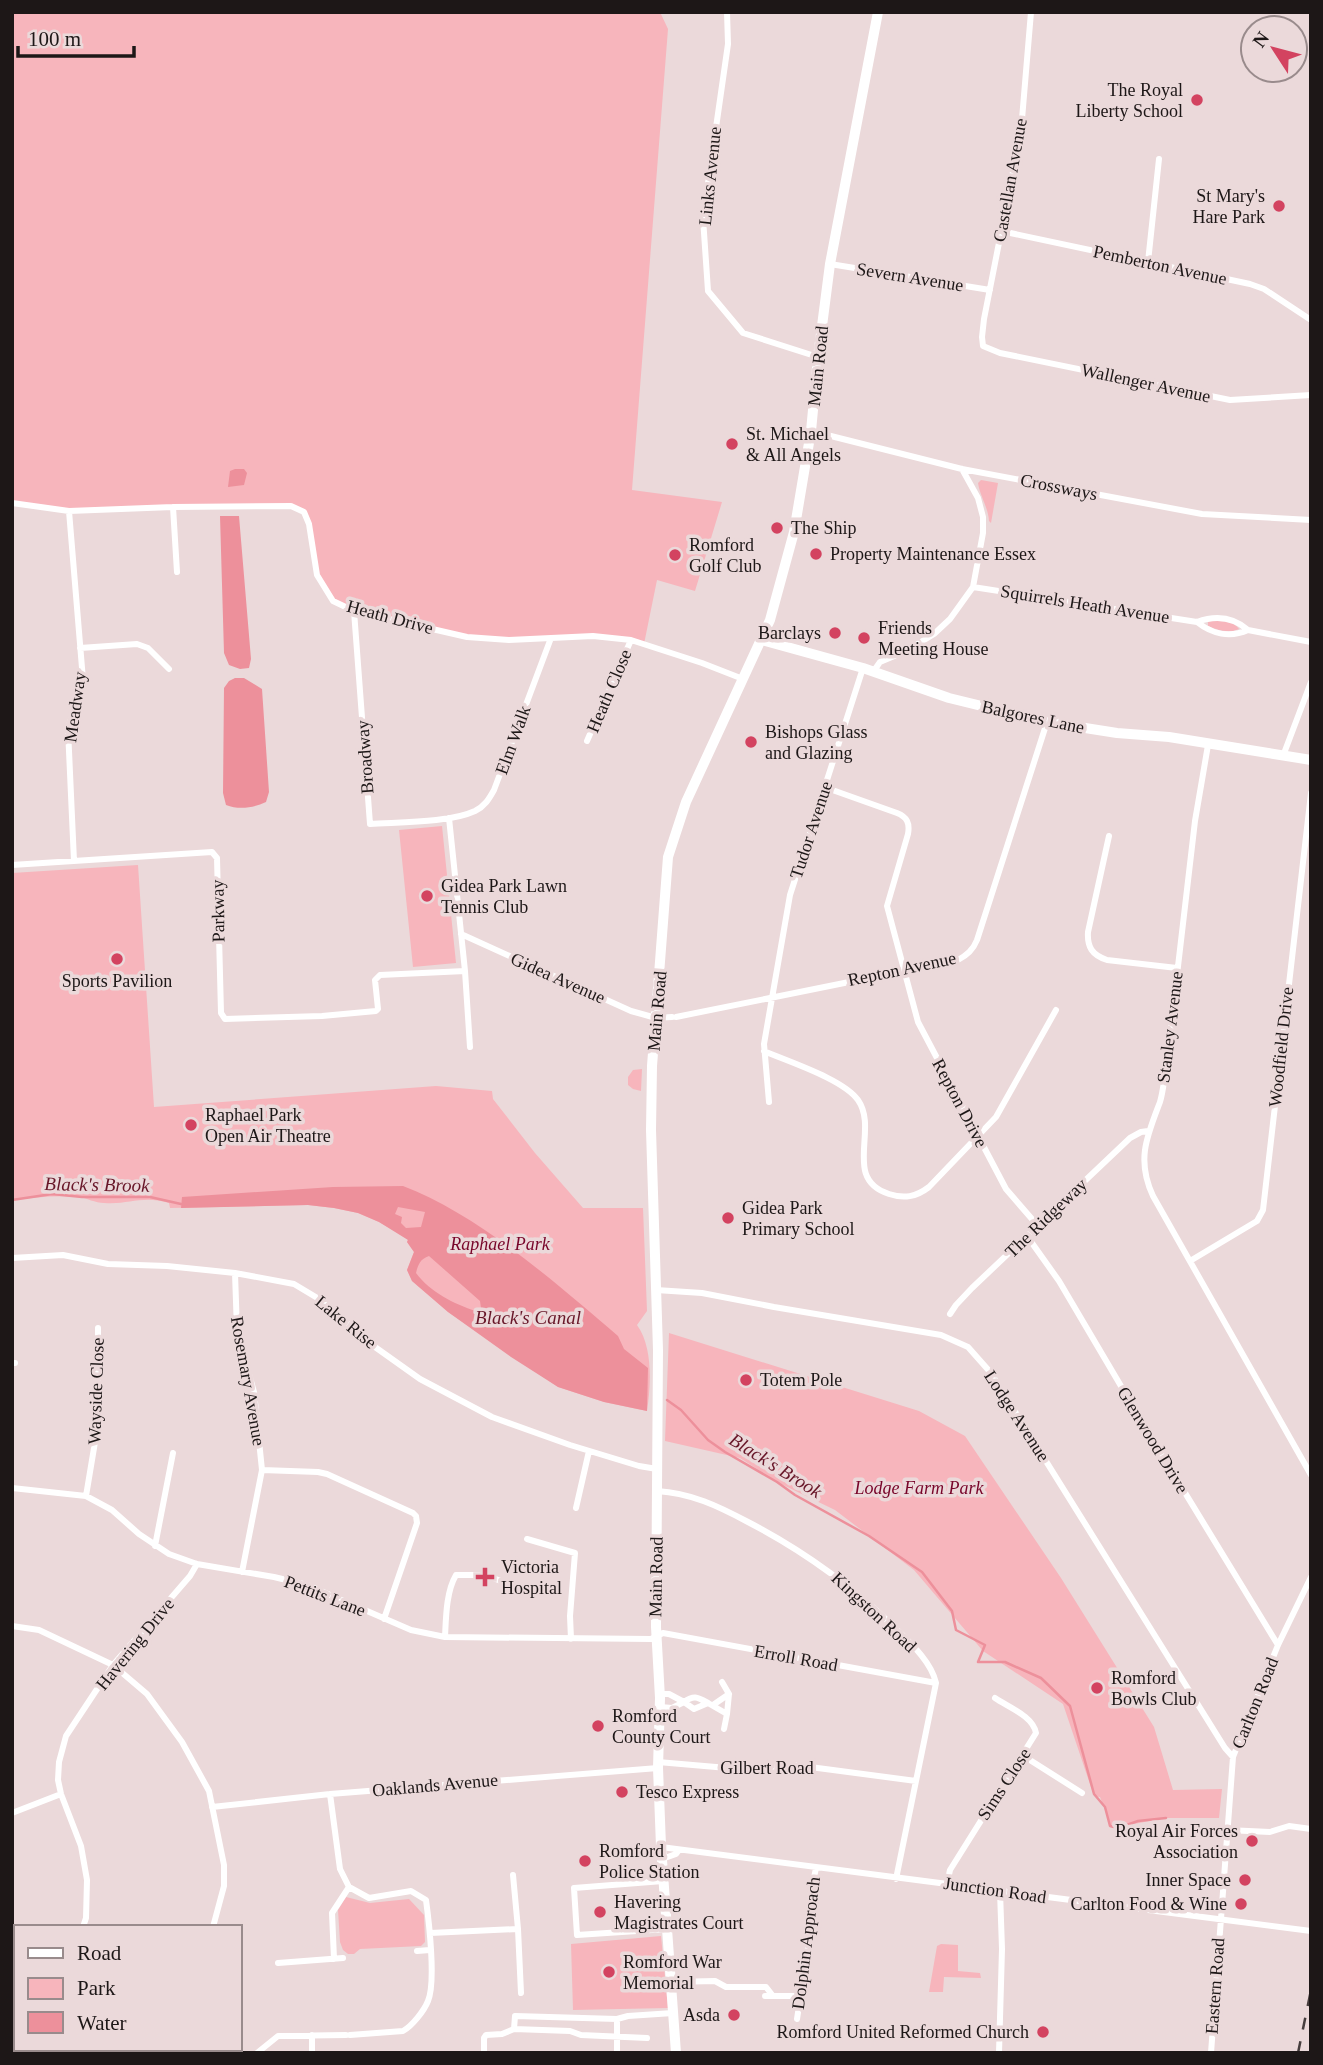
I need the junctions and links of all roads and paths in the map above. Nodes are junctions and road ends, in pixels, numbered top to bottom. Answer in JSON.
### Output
{"nodes":[{"id":1,"x":727,"y":12,"type":"edge"},
{"id":2,"x":878,"y":12,"type":"edge"},
{"id":3,"x":1031,"y":12,"type":"edge"},
{"id":4,"x":1159,"y":159,"type":"dead end"},
{"id":5,"x":1000,"y":231,"type":"junction"},
{"id":6,"x":1148,"y":262,"type":"junction"},
{"id":7,"x":830,"y":264,"type":"junction"},
{"id":8,"x":990,"y":289,"type":"junction"},
{"id":9,"x":1311,"y":320,"type":"edge"},
{"id":10,"x":984,"y":346,"type":"joint"},
{"id":11,"x":818,"y":357,"type":"junction"},
{"id":12,"x":1311,"y":395,"type":"edge"},
{"id":13,"x":811,"y":431,"type":"junction"},
{"id":14,"x":962,"y":469,"type":"junction"},
{"id":15,"x":12,"y":503,"type":"edge"},
{"id":16,"x":173,"y":507,"type":"junction"},
{"id":17,"x":69,"y":511,"type":"junction"},
{"id":18,"x":1311,"y":520,"type":"edge"},
{"id":19,"x":177,"y":572,"type":"dead end"},
{"id":20,"x":973,"y":587,"type":"junction"},
{"id":21,"x":354,"y":611,"type":"junction"},
{"id":22,"x":1197,"y":622,"type":"junction"},
{"id":23,"x":1248,"y":630,"type":"junction"},
{"id":24,"x":551,"y":638,"type":"junction"},
{"id":25,"x":631,"y":640,"type":"junction"},
{"id":26,"x":762,"y":640,"type":"junction"},
{"id":27,"x":1311,"y":642,"type":"edge"},
{"id":28,"x":80,"y":648,"type":"junction"},
{"id":29,"x":169,"y":669,"type":"dead end"},
{"id":30,"x":868,"y":670,"type":"junction"},
{"id":31,"x":743,"y":679,"type":"junction"},
{"id":32,"x":1311,"y":682,"type":"edge"},
{"id":33,"x":1047,"y":722,"type":"junction"},
{"id":34,"x":587,"y":741,"type":"dead end"},
{"id":35,"x":1208,"y":745,"type":"junction"},
{"id":36,"x":1283,"y":756,"type":"junction"},
{"id":37,"x":1311,"y":761,"type":"edge"},
{"id":38,"x":824,"y":787,"type":"junction"},
{"id":39,"x":1311,"y":793,"type":"edge"},
{"id":40,"x":449,"y":818,"type":"junction"},
{"id":41,"x":1109,"y":836,"type":"dead end"},
{"id":42,"x":74,"y":861,"type":"junction"},
{"id":43,"x":12,"y":865,"type":"edge"},
{"id":44,"x":461,"y":933,"type":"junction"},
{"id":45,"x":1177,"y":968,"type":"junction"},
{"id":46,"x":903,"y":970,"type":"junction"},
{"id":47,"x":465,"y":971,"type":"junction"},
{"id":48,"x":772,"y":996,"type":"junction"},
{"id":49,"x":1056,"y":1010,"type":"dead end"},
{"id":50,"x":656,"y":1018,"type":"junction"},
{"id":51,"x":470,"y":1047,"type":"dead end"},
{"id":52,"x":764,"y":1051,"type":"junction"},
{"id":53,"x":769,"y":1102,"type":"dead end"},
{"id":54,"x":1148,"y":1131,"type":"junction"},
{"id":55,"x":978,"y":1135,"type":"junction"},
{"id":56,"x":1038,"y":1226,"type":"junction"},
{"id":57,"x":1027,"y":1236,"type":"junction"},
{"id":58,"x":12,"y":1258,"type":"edge"},
{"id":59,"x":1190,"y":1261,"type":"junction"},
{"id":60,"x":235,"y":1273,"type":"junction"},
{"id":61,"x":656,"y":1290,"type":"junction"},
{"id":62,"x":950,"y":1314,"type":"dead end"},
{"id":63,"x":98,"y":1328,"type":"dead end"},
{"id":64,"x":589,"y":1451,"type":"junction"},
{"id":65,"x":173,"y":1453,"type":"dead end"},
{"id":66,"x":657,"y":1469,"type":"junction"},
{"id":67,"x":262,"y":1471,"type":"junction"},
{"id":68,"x":1311,"y":1475,"type":"edge"},
{"id":69,"x":12,"y":1488,"type":"edge"},
{"id":70,"x":657,"y":1491,"type":"junction"},
{"id":71,"x":86,"y":1496,"type":"junction"},
{"id":72,"x":576,"y":1508,"type":"dead end"},
{"id":73,"x":527,"y":1539,"type":"dead end"},
{"id":74,"x":155,"y":1546,"type":"junction"},
{"id":75,"x":197,"y":1564,"type":"junction"},
{"id":76,"x":242,"y":1572,"type":"junction"},
{"id":77,"x":1311,"y":1577,"type":"edge"},
{"id":78,"x":517,"y":1587,"type":"dead end"},
{"id":79,"x":384,"y":1619,"type":"junction"},
{"id":80,"x":12,"y":1626,"type":"edge"},
{"id":81,"x":656,"y":1636,"type":"junction"},
{"id":82,"x":445,"y":1637,"type":"junction"},
{"id":83,"x":571,"y":1639,"type":"junction"},
{"id":84,"x":1278,"y":1645,"type":"junction"},
{"id":85,"x":113,"y":1665,"type":"junction"},
{"id":86,"x":722,"y":1682,"type":"dead end"},
{"id":87,"x":936,"y":1683,"type":"junction"},
{"id":88,"x":660,"y":1694,"type":"junction"},
{"id":89,"x":729,"y":1694,"type":"junction"},
{"id":90,"x":995,"y":1698,"type":"dead end"},
{"id":91,"x":684,"y":1702,"type":"junction"},
{"id":92,"x":710,"y":1704,"type":"junction"},
{"id":93,"x":660,"y":1707,"type":"junction"},
{"id":94,"x":727,"y":1714,"type":"junction"},
{"id":95,"x":724,"y":1729,"type":"dead end"},
{"id":96,"x":1022,"y":1755,"type":"junction"},
{"id":97,"x":1233,"y":1757,"type":"junction"},
{"id":98,"x":658,"y":1765,"type":"junction"},
{"id":99,"x":916,"y":1781,"type":"junction"},
{"id":100,"x":1082,"y":1793,"type":"dead end"},
{"id":101,"x":61,"y":1794,"type":"junction"},
{"id":102,"x":330,"y":1794,"type":"junction"},
{"id":103,"x":212,"y":1807,"type":"junction"},
{"id":104,"x":12,"y":1813,"type":"edge"},
{"id":105,"x":1311,"y":1829,"type":"edge"},
{"id":106,"x":1227,"y":1830,"type":"junction"},
{"id":107,"x":661,"y":1847,"type":"junction"},
{"id":108,"x":679,"y":1850,"type":"junction"},
{"id":109,"x":662,"y":1859,"type":"junction"},
{"id":110,"x":816,"y":1868,"type":"junction"},
{"id":111,"x":513,"y":1875,"type":"dead end"},
{"id":112,"x":896,"y":1879,"type":"junction"},
{"id":113,"x":663,"y":1881,"type":"junction"},
{"id":114,"x":947,"y":1884,"type":"junction"},
{"id":115,"x":349,"y":1887,"type":"junction"},
{"id":116,"x":1000,"y":1891,"type":"junction"},
{"id":117,"x":1220,"y":1920,"type":"junction"},
{"id":118,"x":84,"y":1925,"type":"edge"},
{"id":119,"x":214,"y":1925,"type":"edge"},
{"id":120,"x":667,"y":1928,"type":"junction"},
{"id":121,"x":518,"y":1929,"type":"junction"},
{"id":122,"x":1311,"y":1931,"type":"edge"},
{"id":123,"x":430,"y":1933,"type":"junction"},
{"id":124,"x":417,"y":1951,"type":"dead end"},
{"id":125,"x":430,"y":1951,"type":"junction"},
{"id":126,"x":343,"y":1958,"type":"dead end"},
{"id":127,"x":334,"y":1959,"type":"junction"},
{"id":128,"x":278,"y":1963,"type":"dead end"},
{"id":129,"x":671,"y":1982,"type":"junction"},
{"id":130,"x":521,"y":1993,"type":"dead end"},
{"id":131,"x":800,"y":1996,"type":"junction"},
{"id":132,"x":673,"y":2013,"type":"junction"},
{"id":133,"x":617,"y":2019,"type":"junction"},
{"id":134,"x":797,"y":2019,"type":"dead end"},
{"id":135,"x":514,"y":2029,"type":"junction"},
{"id":136,"x":312,"y":2035,"type":"junction"},
{"id":137,"x":617,"y":2038,"type":"junction"},
{"id":138,"x":647,"y":2038,"type":"dead end"},
{"id":139,"x":675,"y":2041,"type":"junction"},
{"id":140,"x":257,"y":2053,"type":"edge"},
{"id":141,"x":312,"y":2053,"type":"edge"},
{"id":142,"x":484,"y":2053,"type":"edge"},
{"id":143,"x":617,"y":2053,"type":"edge"},
{"id":144,"x":670,"y":2053,"type":"edge"},
{"id":145,"x":676,"y":2053,"type":"edge"},
{"id":146,"x":999,"y":2053,"type":"edge"},
{"id":147,"x":1210,"y":2053,"type":"edge"}],
"edges":[{"from":1,"to":11,"type":"street","name":"Links Avenue"},
{"from":2,"to":7,"type":"main road","name":"Main Road"},
{"from":3,"to":5,"type":"street","name":"Castellan Avenue"},
{"from":4,"to":6,"type":"street"},
{"from":5,"to":6,"type":"street","name":"Pemberton Avenue"},
{"from":5,"to":8,"type":"street","name":"Castellan Avenue"},
{"from":6,"to":9,"type":"street","name":"Pemberton Avenue"},
{"from":7,"to":8,"type":"street","name":"Severn Avenue"},
{"from":7,"to":11,"type":"main road","name":"Main Road"},
{"from":8,"to":10,"type":"street","name":"Castellan Avenue"},
{"from":10,"to":12,"type":"street","name":"Wallenger Avenue"},
{"from":11,"to":13,"type":"main road","name":"Main Road"},
{"from":13,"to":14,"type":"street","name":"Crossways"},
{"from":13,"to":26,"type":"main road","name":"Main Road"},
{"from":14,"to":18,"type":"street","name":"Crossways"},
{"from":14,"to":20,"type":"street"},
{"from":15,"to":17,"type":"street","name":"Heath Drive"},
{"from":16,"to":17,"type":"street","name":"Heath Drive"},
{"from":16,"to":19,"type":"street"},
{"from":16,"to":21,"type":"street","name":"Heath Drive"},
{"from":17,"to":28,"type":"street","name":"Meadway"},
{"from":20,"to":22,"type":"street","name":"Squirrels Heath Avenue"},
{"from":20,"to":30,"type":"street"},
{"from":21,"to":24,"type":"street","name":"Heath Drive"},
{"from":21,"to":40,"type":"street","name":"Broadway"},
{"from":22,"to":23,"type":"street","name":"Squirrels Heath Avenue"},
{"from":22,"to":23,"type":"street","name":"Squirrels Heath Avenue"},
{"from":23,"to":27,"type":"street","name":"Squirrels Heath Avenue"},
{"from":24,"to":25,"type":"street","name":"Heath Drive"},
{"from":24,"to":40,"type":"street","name":"Elm Walk"},
{"from":25,"to":31,"type":"street","name":"Heath Drive"},
{"from":25,"to":34,"type":"street","name":"Heath Close"},
{"from":26,"to":30,"type":"street","name":"Balgores Lane"},
{"from":26,"to":31,"type":"main road","name":"Main Road"},
{"from":28,"to":29,"type":"street"},
{"from":28,"to":42,"type":"street","name":"Meadway"},
{"from":30,"to":33,"type":"street","name":"Balgores Lane"},
{"from":30,"to":38,"type":"street","name":"Tudor Avenue"},
{"from":31,"to":50,"type":"main road","name":"Main Road"},
{"from":32,"to":36,"type":"street"},
{"from":33,"to":35,"type":"street","name":"Balgores Lane"},
{"from":33,"to":46,"type":"street","name":"Repton Avenue"},
{"from":35,"to":36,"type":"street","name":"Balgores Lane"},
{"from":35,"to":45,"type":"street","name":"Stanley Avenue"},
{"from":36,"to":37,"type":"street","name":"Balgores Lane"},
{"from":38,"to":46,"type":"street","name":"Repton Drive"},
{"from":38,"to":48,"type":"street","name":"Tudor Avenue"},
{"from":39,"to":59,"type":"street","name":"Woodfield Drive"},
{"from":40,"to":44,"type":"street"},
{"from":41,"to":45,"type":"street"},
{"from":42,"to":43,"type":"street","name":"Parkway"},
{"from":42,"to":47,"type":"street","name":"Parkway"},
{"from":44,"to":47,"type":"street"},
{"from":44,"to":50,"type":"street","name":"Gidea Avenue"},
{"from":45,"to":54,"type":"street","name":"Stanley Avenue"},
{"from":46,"to":48,"type":"street","name":"Repton Avenue"},
{"from":46,"to":55,"type":"street","name":"Repton Drive"},
{"from":47,"to":51,"type":"street"},
{"from":48,"to":50,"type":"street","name":"Repton Avenue"},
{"from":48,"to":52,"type":"street","name":"Tudor Avenue"},
{"from":49,"to":55,"type":"street"},
{"from":50,"to":61,"type":"main road","name":"Main Road"},
{"from":52,"to":53,"type":"street","name":"Tudor Avenue"},
{"from":52,"to":55,"type":"street"},
{"from":54,"to":56,"type":"street","name":"The Ridgeway"},
{"from":54,"to":59,"type":"street","name":"Stanley Avenue"},
{"from":55,"to":56,"type":"street","name":"Repton Drive"},
{"from":56,"to":57,"type":"street","name":"The Ridgeway"},
{"from":57,"to":62,"type":"street","name":"The Ridgeway"},
{"from":57,"to":84,"type":"street","name":"Glenwood Drive"},
{"from":58,"to":60,"type":"street","name":"Lake Rise"},
{"from":59,"to":68,"type":"street","name":"Stanley Avenue"},
{"from":60,"to":64,"type":"street","name":"Lake Rise"},
{"from":60,"to":67,"type":"street","name":"Rosemary Avenue"},
{"from":61,"to":66,"type":"main road","name":"Main Road"},
{"from":61,"to":97,"type":"street","name":"Lodge Avenue"},
{"from":63,"to":71,"type":"street","name":"Wayside Close"},
{"from":64,"to":66,"type":"street","name":"Lake Rise"},
{"from":64,"to":72,"type":"street"},
{"from":65,"to":74,"type":"street"},
{"from":66,"to":70,"type":"main road","name":"Main Road"},
{"from":67,"to":76,"type":"street","name":"Rosemary Avenue"},
{"from":67,"to":79,"type":"street"},
{"from":69,"to":71,"type":"street","name":"Pettits Lane"},
{"from":70,"to":81,"type":"main road","name":"Main Road"},
{"from":70,"to":87,"type":"street","name":"Kingston Road"},
{"from":71,"to":74,"type":"street","name":"Pettits Lane"},
{"from":73,"to":83,"type":"street"},
{"from":74,"to":75,"type":"street","name":"Pettits Lane"},
{"from":75,"to":76,"type":"street","name":"Pettits Lane"},
{"from":75,"to":85,"type":"street","name":"Havering Drive"},
{"from":76,"to":79,"type":"street","name":"Pettits Lane"},
{"from":77,"to":84,"type":"street","name":"Carlton Road"},
{"from":78,"to":82,"type":"street"},
{"from":79,"to":82,"type":"street","name":"Pettits Lane"},
{"from":80,"to":85,"type":"street"},
{"from":81,"to":83,"type":"street","name":"Pettits Lane"},
{"from":81,"to":87,"type":"street","name":"Erroll Road"},
{"from":81,"to":88,"type":"main road","name":"Main Road"},
{"from":82,"to":83,"type":"street","name":"Pettits Lane"},
{"from":84,"to":97,"type":"street","name":"Carlton Road"},
{"from":85,"to":101,"type":"street","name":"Havering Drive"},
{"from":85,"to":103,"type":"street"},
{"from":86,"to":89,"type":"street"},
{"from":87,"to":99,"type":"street"},
{"from":88,"to":91,"type":"street"},
{"from":88,"to":93,"type":"main road","name":"Main Road"},
{"from":89,"to":92,"type":"street"},
{"from":89,"to":94,"type":"street"},
{"from":90,"to":96,"type":"street","name":"Sims Close"},
{"from":91,"to":92,"type":"street"},
{"from":91,"to":92,"type":"street"},
{"from":91,"to":93,"type":"street"},
{"from":92,"to":94,"type":"street"},
{"from":93,"to":98,"type":"main road","name":"Main Road"},
{"from":94,"to":95,"type":"street"},
{"from":96,"to":100,"type":"street"},
{"from":96,"to":114,"type":"street","name":"Sims Close"},
{"from":97,"to":106,"type":"street","name":"Carlton Road"},
{"from":98,"to":99,"type":"street","name":"Gilbert Road"},
{"from":98,"to":102,"type":"street","name":"Oaklands Avenue"},
{"from":98,"to":107,"type":"main road","name":"Main Road"},
{"from":99,"to":112,"type":"street"},
{"from":101,"to":104,"type":"street"},
{"from":101,"to":118,"type":"street","name":"Havering Drive"},
{"from":102,"to":103,"type":"street","name":"Oaklands Avenue"},
{"from":102,"to":115,"type":"street"},
{"from":103,"to":119,"type":"street"},
{"from":105,"to":106,"type":"street"},
{"from":106,"to":117,"type":"street","name":"Carlton Road"},
{"from":107,"to":108,"type":"street","name":"Junction Road"},
{"from":107,"to":109,"type":"main road","name":"Main Road"},
{"from":108,"to":109,"type":"street"},
{"from":108,"to":110,"type":"street","name":"Junction Road"},
{"from":109,"to":113,"type":"main road","name":"Main Road"},
{"from":110,"to":112,"type":"street","name":"Junction Road"},
{"from":110,"to":131,"type":"street","name":"Dolphin Approach"},
{"from":111,"to":121,"type":"street"},
{"from":112,"to":114,"type":"street","name":"Junction Road"},
{"from":113,"to":120,"type":"main road","name":"Main Road"},
{"from":113,"to":120,"type":"street"},
{"from":114,"to":116,"type":"street","name":"Junction Road"},
{"from":115,"to":123,"type":"street"},
{"from":115,"to":127,"type":"street"},
{"from":116,"to":117,"type":"street","name":"Junction Road"},
{"from":116,"to":146,"type":"street"},
{"from":117,"to":122,"type":"street","name":"Junction Road"},
{"from":117,"to":147,"type":"street","name":"Eastern Road"},
{"from":120,"to":129,"type":"main road","name":"Main Road"},
{"from":121,"to":123,"type":"street"},
{"from":121,"to":130,"type":"street"},
{"from":123,"to":125,"type":"street"},
{"from":124,"to":125,"type":"street"},
{"from":125,"to":136,"type":"street"},
{"from":126,"to":127,"type":"street"},
{"from":127,"to":128,"type":"street"},
{"from":129,"to":131,"type":"street"},
{"from":129,"to":132,"type":"main road","name":"Main Road"},
{"from":131,"to":134,"type":"street","name":"Dolphin Approach"},
{"from":132,"to":133,"type":"street"},
{"from":132,"to":139,"type":"main road","name":"Main Road"},
{"from":133,"to":135,"type":"street"},
{"from":133,"to":137,"type":"street"},
{"from":135,"to":137,"type":"street"},
{"from":135,"to":142,"type":"street"},
{"from":136,"to":140,"type":"street"},
{"from":136,"to":141,"type":"street"},
{"from":137,"to":138,"type":"street"},
{"from":137,"to":143,"type":"street"},
{"from":139,"to":144,"type":"main road"},
{"from":139,"to":145,"type":"main road","name":"Main Road"}]}
